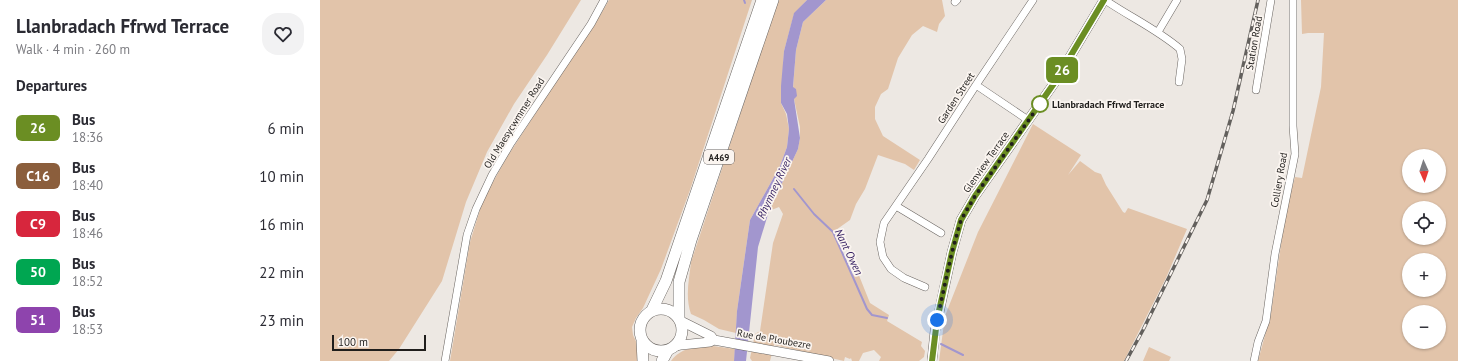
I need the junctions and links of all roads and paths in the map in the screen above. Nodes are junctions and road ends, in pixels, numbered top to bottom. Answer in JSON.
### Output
{"nodes":[{"id":1,"x":604,"y":0,"type":"edge"},
{"id":2,"x":762,"y":0,"type":"edge"},
{"id":3,"x":773,"y":0,"type":"edge"},
{"id":4,"x":1033,"y":0,"type":"edge"},
{"id":5,"x":1105,"y":0,"type":"edge"},
{"id":6,"x":1178,"y":0,"type":"edge"},
{"id":7,"x":1271,"y":0,"type":"edge"},
{"id":8,"x":1293,"y":0,"type":"edge"},
{"id":9,"x":1158,"y":32,"type":"junction"},
{"id":10,"x":1180,"y":82,"type":"dead end"},
{"id":11,"x":976,"y":85,"type":"junction"},
{"id":12,"x":1256,"y":90,"type":"dead end"},
{"id":13,"x":1030,"y":119,"type":"junction"},
{"id":14,"x":896,"y":206,"type":"junction"},
{"id":15,"x":941,"y":233,"type":"dead end"},
{"id":16,"x":925,"y":287,"type":"dead end"},
{"id":17,"x":652,"y":310,"type":"junction"},
{"id":18,"x":680,"y":319,"type":"junction"},
{"id":19,"x":714,"y":340,"type":"junction"},
{"id":20,"x":642,"y":341,"type":"junction"},
{"id":21,"x":670,"y":349,"type":"junction"},
{"id":22,"x":445,"y":361,"type":"edge"},
{"id":23,"x":643,"y":361,"type":"edge"},
{"id":24,"x":662,"y":361,"type":"edge"},
{"id":25,"x":829,"y":361,"type":"edge"},
{"id":26,"x":932,"y":361,"type":"edge"},
{"id":27,"x":1254,"y":361,"type":"edge"}],
"edges":[{"from":1,"to":22,"type":"street","name":"Old Maesycwmmer Road"},
{"from":2,"to":17,"type":"main road","number":"A469"},
{"from":3,"to":18,"type":"main road","number":"A469"},
{"from":4,"to":11,"type":"street","name":"Garden Street"},
{"from":5,"to":9,"type":"street"},
{"from":5,"to":13,"type":"street","name":"Glenview Terrace"},
{"from":6,"to":9,"type":"street"},
{"from":7,"to":12,"type":"street","name":"Station Road"},
{"from":8,"to":27,"type":"street","name":"Colliery Road"},
{"from":9,"to":10,"type":"street"},
{"from":11,"to":13,"type":"street"},
{"from":11,"to":14,"type":"street","name":"Garden Street"},
{"from":13,"to":26,"type":"street","name":"Glenview Terrace"},
{"from":14,"to":15,"type":"street"},
{"from":14,"to":16,"type":"street","name":"Garden Street"},
{"from":17,"to":18,"type":"main road"},
{"from":17,"to":20,"type":"main road"},
{"from":18,"to":19,"type":"street","name":"Rue de Ploubezre"},
{"from":18,"to":21,"type":"main road"},
{"from":19,"to":21,"type":"street","name":"Rue de Ploubezre"},
{"from":19,"to":25,"type":"street","name":"Rue de Ploubezre"},
{"from":20,"to":21,"type":"main road"},
{"from":20,"to":23,"type":"main road"},
{"from":21,"to":24,"type":"main road"}]}
